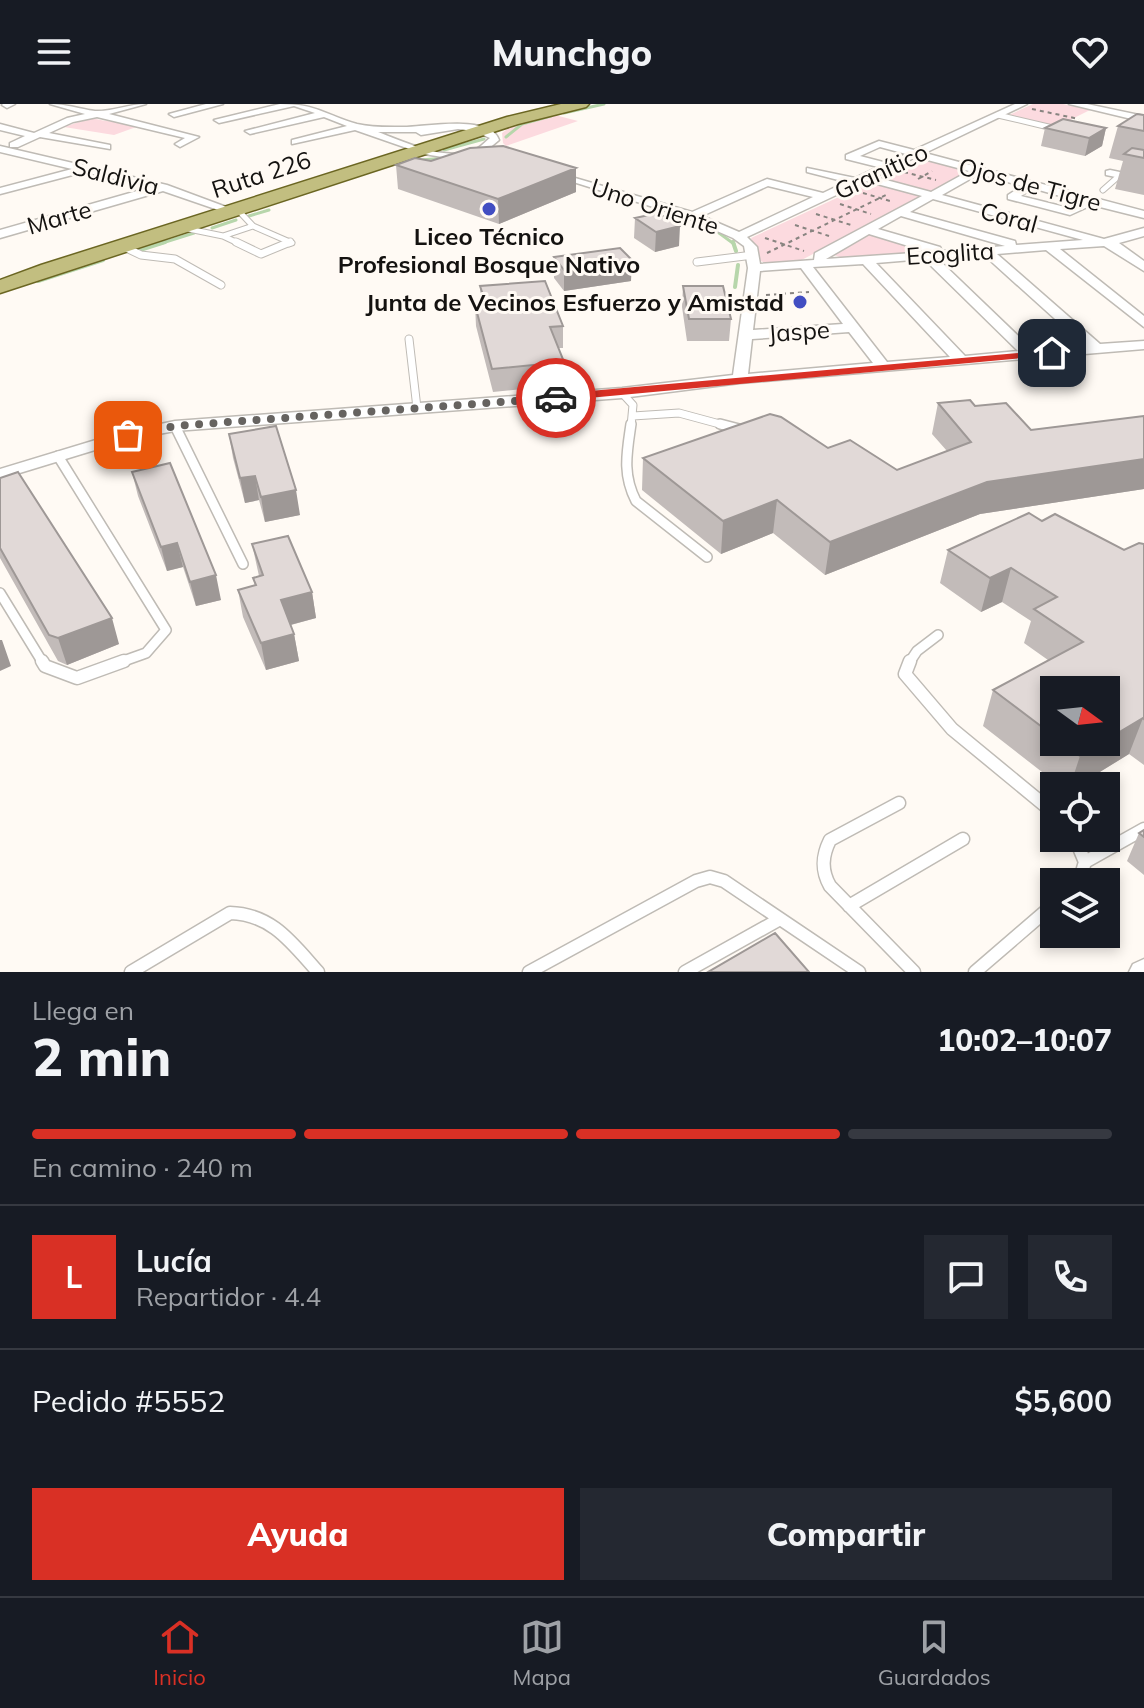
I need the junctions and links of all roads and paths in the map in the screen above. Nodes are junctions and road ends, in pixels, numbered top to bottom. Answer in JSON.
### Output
{"nodes":[{"id":1,"x":141,"y":104,"type":"edge"},
{"id":2,"x":218,"y":104,"type":"edge"},
{"id":3,"x":294,"y":104,"type":"edge"},
{"id":4,"x":562,"y":104,"type":"edge"},
{"id":5,"x":581,"y":104,"type":"edge"},
{"id":6,"x":1074,"y":104,"type":"edge"},
{"id":7,"x":60,"y":105,"type":"edge"},
{"id":8,"x":1018,"y":106,"type":"edge"},
{"id":9,"x":1103,"y":107,"type":"edge"},
{"id":10,"x":1058,"y":109,"type":"dead end"},
{"id":11,"x":998,"y":110,"type":"edge"},
{"id":12,"x":45,"y":112,"type":"dead end"},
{"id":13,"x":539,"y":113,"type":"junction"},
{"id":14,"x":1050,"y":113,"type":"junction"},
{"id":15,"x":95,"y":114,"type":"junction"},
{"id":16,"x":174,"y":114,"type":"dead end"},
{"id":17,"x":324,"y":114,"type":"junction"},
{"id":18,"x":1042,"y":117,"type":"dead end"},
{"id":19,"x":219,"y":120,"type":"dead end"},
{"id":20,"x":513,"y":120,"type":"junction"},
{"id":21,"x":1141,"y":123,"type":"edge"},
{"id":22,"x":1069,"y":125,"type":"junction"},
{"id":23,"x":0,"y":127,"type":"edge"},
{"id":24,"x":356,"y":127,"type":"junction"},
{"id":25,"x":460,"y":127,"type":"junction"},
{"id":26,"x":432,"y":129,"type":"junction"},
{"id":27,"x":250,"y":131,"type":"dead end"},
{"id":28,"x":38,"y":135,"type":"junction"},
{"id":29,"x":492,"y":140,"type":"junction"},
{"id":30,"x":296,"y":142,"type":"dead end"},
{"id":31,"x":180,"y":144,"type":"dead end"},
{"id":32,"x":14,"y":145,"type":"dead end"},
{"id":33,"x":106,"y":147,"type":"dead end"},
{"id":34,"x":0,"y":149,"type":"edge"},
{"id":35,"x":450,"y":154,"type":"junction"},
{"id":36,"x":917,"y":154,"type":"junction"},
{"id":37,"x":404,"y":155,"type":"junction"},
{"id":38,"x":488,"y":156,"type":"edge"},
{"id":39,"x":949,"y":163,"type":"junction"},
{"id":40,"x":992,"y":163,"type":"dead end"},
{"id":41,"x":889,"y":167,"type":"junction"},
{"id":42,"x":85,"y":168,"type":"junction"},
{"id":43,"x":546,"y":170,"type":"edge"},
{"id":44,"x":811,"y":170,"type":"dead end"},
{"id":45,"x":977,"y":171,"type":"junction"},
{"id":46,"x":1118,"y":172,"type":"joint"},
{"id":47,"x":922,"y":177,"type":"junction"},
{"id":48,"x":1144,"y":177,"type":"edge"},
{"id":49,"x":863,"y":180,"type":"junction"},
{"id":50,"x":1031,"y":184,"type":"junction"},
{"id":51,"x":951,"y":185,"type":"junction"},
{"id":52,"x":163,"y":187,"type":"junction"},
{"id":53,"x":901,"y":187,"type":"junction"},
{"id":54,"x":846,"y":188,"type":"junction"},
{"id":55,"x":1103,"y":190,"type":"dead end"},
{"id":56,"x":0,"y":191,"type":"edge"},
{"id":57,"x":931,"y":195,"type":"junction"},
{"id":58,"x":825,"y":198,"type":"junction"},
{"id":59,"x":879,"y":198,"type":"junction"},
{"id":60,"x":1092,"y":200,"type":"junction"},
{"id":61,"x":856,"y":209,"type":"junction"},
{"id":62,"x":234,"y":210,"type":"junction"},
{"id":63,"x":801,"y":210,"type":"junction"},
{"id":64,"x":898,"y":212,"type":"junction"},
{"id":65,"x":1144,"y":215,"type":"edge"},
{"id":66,"x":691,"y":217,"type":"junction"},
{"id":67,"x":778,"y":220,"type":"junction"},
{"id":68,"x":835,"y":220,"type":"junction"},
{"id":69,"x":253,"y":226,"type":"junction"},
{"id":70,"x":179,"y":227,"type":"junction"},
{"id":71,"x":866,"y":229,"type":"junction"},
{"id":72,"x":812,"y":231,"type":"junction"},
{"id":73,"x":1144,"y":232,"type":"edge"},
{"id":74,"x":0,"y":234,"type":"edge"},
{"id":75,"x":223,"y":236,"type":"junction"},
{"id":76,"x":739,"y":236,"type":"junction"},
{"id":77,"x":759,"y":237,"type":"dead end"},
{"id":78,"x":845,"y":241,"type":"junction"},
{"id":79,"x":1102,"y":242,"type":"junction"},
{"id":80,"x":121,"y":245,"type":"junction"},
{"id":81,"x":785,"y":245,"type":"junction"},
{"id":82,"x":1048,"y":246,"type":"junction"},
{"id":83,"x":1024,"y":248,"type":"junction"},
{"id":84,"x":987,"y":251,"type":"junction"},
{"id":85,"x":950,"y":253,"type":"junction"},
{"id":86,"x":927,"y":255,"type":"junction"},
{"id":87,"x":758,"y":259,"type":"junction"},
{"id":88,"x":820,"y":259,"type":"junction"},
{"id":89,"x":866,"y":260,"type":"junction"},
{"id":90,"x":697,"y":262,"type":"dead end"},
{"id":91,"x":804,"y":264,"type":"junction"},
{"id":92,"x":1144,"y":267,"type":"edge"},
{"id":93,"x":221,"y":285,"type":"dead end"},
{"id":94,"x":0,"y":287,"type":"edge"},
{"id":95,"x":824,"y":291,"type":"junction"},
{"id":96,"x":766,"y":295,"type":"dead end"},
{"id":97,"x":1144,"y":323,"type":"edge"},
{"id":98,"x":852,"y":328,"type":"junction"},
{"id":99,"x":746,"y":335,"type":"junction"},
{"id":100,"x":409,"y":339,"type":"dead end"},
{"id":101,"x":1144,"y":345,"type":"edge"},
{"id":102,"x":1097,"y":349,"type":"junction"},
{"id":103,"x":1029,"y":354,"type":"junction"},
{"id":104,"x":961,"y":360,"type":"junction"},
{"id":105,"x":883,"y":367,"type":"junction"},
{"id":106,"x":740,"y":379,"type":"junction"},
{"id":107,"x":622,"y":393,"type":"junction"},
{"id":108,"x":417,"y":408,"type":"junction"},
{"id":109,"x":633,"y":416,"type":"junction"},
{"id":110,"x":175,"y":426,"type":"junction"},
{"id":111,"x":748,"y":432,"type":"edge"},
{"id":112,"x":58,"y":456,"type":"junction"},
{"id":113,"x":0,"y":474,"type":"edge"},
{"id":114,"x":707,"y":557,"type":"dead end"},
{"id":115,"x":243,"y":564,"type":"dead end"},
{"id":116,"x":0,"y":593,"type":"edge"},
{"id":117,"x":938,"y":635,"type":"dead end"},
{"id":118,"x":1040,"y":801,"type":"edge"},
{"id":119,"x":899,"y":803,"type":"dead end"},
{"id":120,"x":1144,"y":829,"type":"edge"},
{"id":121,"x":963,"y":839,"type":"dead end"},
{"id":122,"x":1081,"y":852,"type":"edge"},
{"id":123,"x":1085,"y":862,"type":"junction"},
{"id":124,"x":1083,"y":868,"type":"edge"},
{"id":125,"x":849,"y":906,"type":"junction"},
{"id":126,"x":1040,"y":916,"type":"edge"},
{"id":127,"x":780,"y":919,"type":"junction"},
{"id":128,"x":131,"y":972,"type":"edge"},
{"id":129,"x":318,"y":972,"type":"edge"},
{"id":130,"x":529,"y":972,"type":"edge"},
{"id":131,"x":685,"y":972,"type":"edge"},
{"id":132,"x":859,"y":972,"type":"edge"},
{"id":133,"x":914,"y":972,"type":"edge"},
{"id":134,"x":975,"y":972,"type":"edge"}],
"edges":[{"from":1,"to":15,"type":"street"},
{"from":2,"to":16,"type":"street"},
{"from":3,"to":17,"type":"street"},
{"from":3,"to":19,"type":"street"},
{"from":4,"to":13,"type":"main road"},
{"from":5,"to":13,"type":"main road"},
{"from":6,"to":9,"type":"street"},
{"from":7,"to":12,"type":"street"},
{"from":7,"to":15,"type":"street"},
{"from":8,"to":11,"type":"street","name":"Granítico"},
{"from":8,"to":14,"type":"path"},
{"from":9,"to":21,"type":"street"},
{"from":9,"to":22,"type":"street"},
{"from":10,"to":14,"type":"path"},
{"from":11,"to":22,"type":"lane"},
{"from":11,"to":36,"type":"street","name":"Granítico"},
{"from":13,"to":20,"type":"main road"},
{"from":14,"to":18,"type":"path"},
{"from":14,"to":22,"type":"path"},
{"from":15,"to":28,"type":"street"},
{"from":15,"to":31,"type":"street"},
{"from":17,"to":24,"type":"street"},
{"from":17,"to":27,"type":"street"},
{"from":20,"to":25,"type":"main road"},
{"from":20,"to":29,"type":"main road"},
{"from":23,"to":28,"type":"street"},
{"from":24,"to":26,"type":"street"},
{"from":24,"to":30,"type":"street"},
{"from":24,"to":37,"type":"street"},
{"from":25,"to":26,"type":"street"},
{"from":25,"to":29,"type":"street"},
{"from":26,"to":37,"type":"street"},
{"from":28,"to":32,"type":"street"},
{"from":28,"to":33,"type":"street"},
{"from":29,"to":35,"type":"street"},
{"from":29,"to":37,"type":"main road","name":"Ruta 226"},
{"from":34,"to":42,"type":"street","name":"Saldivia"},
{"from":35,"to":37,"type":"main road"},
{"from":35,"to":38,"type":"street"},
{"from":36,"to":39,"type":"street","name":"Ojos de Tigre"},
{"from":36,"to":41,"type":"street","name":"Granítico"},
{"from":36,"to":41,"type":"street","name":"Ojos de Tigre"},
{"from":37,"to":62,"type":"main road","name":"Ruta 226"},
{"from":39,"to":45,"type":"street","name":"Ojos de Tigre"},
{"from":39,"to":47,"type":"path"},
{"from":40,"to":45,"type":"street"},
{"from":41,"to":47,"type":"path"},
{"from":41,"to":49,"type":"street","name":"Granítico"},
{"from":42,"to":52,"type":"street","name":"Saldivia"},
{"from":42,"to":56,"type":"street"},
{"from":43,"to":66,"type":"street","name":"Uno Oriente"},
{"from":44,"to":49,"type":"street","name":"Coral"},
{"from":45,"to":50,"type":"street","name":"Ojos de Tigre"},
{"from":45,"to":51,"type":"street"},
{"from":46,"to":48,"type":"street"},
{"from":46,"to":55,"type":"lane"},
{"from":47,"to":51,"type":"path"},
{"from":47,"to":53,"type":"path"},
{"from":49,"to":53,"type":"street","name":"Coral"},
{"from":49,"to":54,"type":"street","name":"Granítico"},
{"from":50,"to":60,"type":"street","name":"Ojos de Tigre"},
{"from":50,"to":60,"type":"street"},
{"from":51,"to":57,"type":"street"},
{"from":52,"to":62,"type":"street","name":"Saldivia"},
{"from":52,"to":74,"type":"street","name":"Marte"},
{"from":53,"to":57,"type":"street","name":"Coral"},
{"from":53,"to":59,"type":"path"},
{"from":54,"to":58,"type":"street","name":"Granítico"},
{"from":54,"to":59,"type":"path"},
{"from":57,"to":64,"type":"street"},
{"from":57,"to":79,"type":"street","name":"Coral"},
{"from":58,"to":61,"type":"path"},
{"from":58,"to":63,"type":"street","name":"Granítico"},
{"from":58,"to":66,"type":"street"},
{"from":59,"to":61,"type":"path"},
{"from":59,"to":64,"type":"path"},
{"from":60,"to":65,"type":"street","name":"Ojos de Tigre"},
{"from":61,"to":64,"type":"path"},
{"from":61,"to":68,"type":"path"},
{"from":62,"to":69,"type":"lane"},
{"from":62,"to":70,"type":"main road","name":"Ruta 226"},
{"from":63,"to":67,"type":"street","name":"Granítico"},
{"from":63,"to":68,"type":"path"},
{"from":64,"to":71,"type":"street"},
{"from":64,"to":83,"type":"street"},
{"from":66,"to":76,"type":"street","name":"Uno Oriente"},
{"from":67,"to":72,"type":"path"},
{"from":67,"to":76,"type":"street","name":"Granítico"},
{"from":68,"to":71,"type":"path"},
{"from":68,"to":72,"type":"path"},
{"from":69,"to":75,"type":"lane"},
{"from":69,"to":75,"type":"lane"},
{"from":70,"to":75,"type":"lane"},
{"from":70,"to":80,"type":"main road","name":"Ruta 226"},
{"from":71,"to":78,"type":"street"},
{"from":71,"to":85,"type":"street"},
{"from":72,"to":78,"type":"path"},
{"from":72,"to":81,"type":"path"},
{"from":73,"to":79,"type":"street","name":"Ecoglita"},
{"from":76,"to":87,"type":"street","name":"Uno Oriente"},
{"from":77,"to":81,"type":"path"},
{"from":78,"to":88,"type":"street"},
{"from":79,"to":82,"type":"street","name":"Ecoglita"},
{"from":79,"to":92,"type":"street","name":"Coral"},
{"from":80,"to":93,"type":"lane"},
{"from":80,"to":94,"type":"main road","name":"Ruta 226"},
{"from":81,"to":87,"type":"path"},
{"from":81,"to":88,"type":"path"},
{"from":82,"to":83,"type":"street","name":"Ecoglita"},
{"from":82,"to":97,"type":"street"},
{"from":83,"to":84,"type":"street","name":"Ecoglita"},
{"from":84,"to":85,"type":"street","name":"Ecoglita"},
{"from":84,"to":102,"type":"street"},
{"from":85,"to":86,"type":"street","name":"Ecoglita"},
{"from":86,"to":89,"type":"street","name":"Ecoglita"},
{"from":86,"to":103,"type":"street"},
{"from":87,"to":90,"type":"lane"},
{"from":87,"to":91,"type":"street","name":"Ecoglita"},
{"from":87,"to":99,"type":"street"},
{"from":88,"to":89,"type":"street","name":"Ecoglita"},
{"from":88,"to":91,"type":"street","name":"Ecoglita"},
{"from":89,"to":104,"type":"street"},
{"from":91,"to":95,"type":"street"},
{"from":95,"to":96,"type":"path"},
{"from":95,"to":98,"type":"street"},
{"from":98,"to":99,"type":"street","name":"Jaspe"},
{"from":98,"to":105,"type":"street"},
{"from":99,"to":106,"type":"street"},
{"from":100,"to":108,"type":"lane"},
{"from":101,"to":102,"type":"street"},
{"from":102,"to":103,"type":"street"},
{"from":103,"to":104,"type":"street"},
{"from":104,"to":105,"type":"street"},
{"from":105,"to":106,"type":"street"},
{"from":106,"to":107,"type":"street"},
{"from":107,"to":108,"type":"street"},
{"from":107,"to":109,"type":"lane"},
{"from":108,"to":110,"type":"street"},
{"from":109,"to":111,"type":"lane"},
{"from":109,"to":114,"type":"lane"},
{"from":110,"to":112,"type":"street"},
{"from":110,"to":115,"type":"lane"},
{"from":112,"to":113,"type":"street"},
{"from":112,"to":116,"type":"lane"},
{"from":117,"to":118,"type":"lane"},
{"from":119,"to":125,"type":"lane"},
{"from":120,"to":123,"type":"lane"},
{"from":121,"to":125,"type":"lane"},
{"from":122,"to":123,"type":"lane"},
{"from":123,"to":124,"type":"lane"},
{"from":125,"to":133,"type":"lane"},
{"from":126,"to":134,"type":"lane"},
{"from":127,"to":130,"type":"lane"},
{"from":127,"to":131,"type":"lane"},
{"from":127,"to":132,"type":"lane"},
{"from":128,"to":129,"type":"lane"}]}
